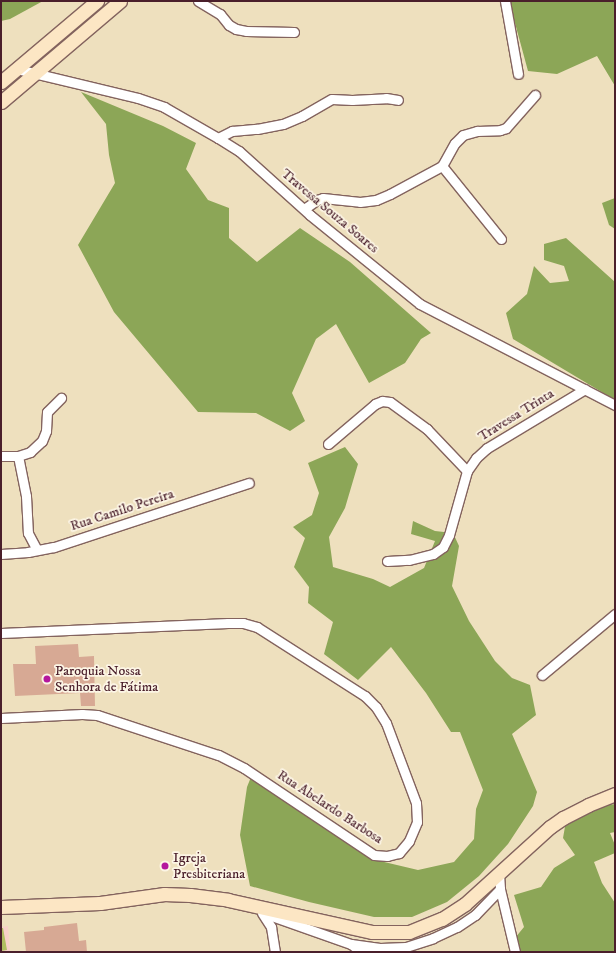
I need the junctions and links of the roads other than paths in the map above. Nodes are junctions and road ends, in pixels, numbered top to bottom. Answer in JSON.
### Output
{"nodes":[{"id":1,"x":98,"y":1,"type":"edge"},
{"id":2,"x":120,"y":1,"type":"edge"},
{"id":3,"x":198,"y":1,"type":"edge"},
{"id":4,"x":505,"y":1,"type":"edge"},
{"id":5,"x":294,"y":32,"type":"dead end"},
{"id":6,"x":16,"y":69,"type":"junction"},
{"id":7,"x":34,"y":74,"type":"junction"},
{"id":8,"x":518,"y":74,"type":"dead end"},
{"id":9,"x":1,"y":82,"type":"edge"},
{"id":10,"x":535,"y":95,"type":"dead end"},
{"id":11,"x":398,"y":100,"type":"dead end"},
{"id":12,"x":1,"y":102,"type":"edge"},
{"id":13,"x":218,"y":138,"type":"junction"},
{"id":14,"x":442,"y":166,"type":"junction"},
{"id":15,"x":304,"y":209,"type":"junction"},
{"id":16,"x":501,"y":239,"type":"dead end"},
{"id":17,"x":585,"y":389,"type":"junction"},
{"id":18,"x":61,"y":398,"type":"dead end"},
{"id":19,"x":615,"y":405,"type":"edge"},
{"id":20,"x":328,"y":444,"type":"dead end"},
{"id":21,"x":1,"y":456,"type":"edge"},
{"id":22,"x":18,"y":456,"type":"junction"},
{"id":23,"x":467,"y":471,"type":"junction"},
{"id":24,"x":249,"y":483,"type":"dead end"},
{"id":25,"x":37,"y":550,"type":"junction"},
{"id":26,"x":1,"y":554,"type":"edge"},
{"id":27,"x":387,"y":561,"type":"dead end"},
{"id":28,"x":615,"y":614,"type":"edge"},
{"id":29,"x":1,"y":633,"type":"edge"},
{"id":30,"x":542,"y":675,"type":"dead end"},
{"id":31,"x":1,"y":718,"type":"edge"},
{"id":32,"x":615,"y":794,"type":"edge"},
{"id":33,"x":499,"y":874,"type":"junction"},
{"id":34,"x":500,"y":888,"type":"junction"},
{"id":35,"x":242,"y":903,"type":"junction"},
{"id":36,"x":1,"y":907,"type":"edge"},
{"id":37,"x":262,"y":913,"type":"junction"},
{"id":38,"x":351,"y":944,"type":"junction"},
{"id":39,"x":405,"y":950,"type":"edge"},
{"id":40,"x":275,"y":952,"type":"edge"},
{"id":41,"x":361,"y":952,"type":"edge"},
{"id":42,"x":515,"y":952,"type":"edge"}],
"edges":[{"from":1,"to":6,"type":"main road"},
{"from":2,"to":7,"type":"main road"},
{"from":3,"to":5,"type":"street"},
{"from":4,"to":8,"type":"street"},
{"from":6,"to":7,"type":"street","name":"Travessa Souza Soares"},
{"from":6,"to":9,"type":"main road"},
{"from":7,"to":12,"type":"main road"},
{"from":7,"to":13,"type":"street","name":"Travessa Souza Soares"},
{"from":10,"to":14,"type":"street"},
{"from":11,"to":13,"type":"street"},
{"from":13,"to":15,"type":"street","name":"Travessa Souza Soares"},
{"from":14,"to":15,"type":"street"},
{"from":14,"to":16,"type":"street"},
{"from":15,"to":17,"type":"street","name":"Travessa Souza Soares"},
{"from":17,"to":19,"type":"street","name":"Travessa Souza Soares"},
{"from":17,"to":23,"type":"street","name":"Travessa Trinta"},
{"from":18,"to":22,"type":"street"},
{"from":20,"to":23,"type":"street"},
{"from":21,"to":22,"type":"street"},
{"from":22,"to":25,"type":"street"},
{"from":23,"to":27,"type":"street"},
{"from":24,"to":25,"type":"street","name":"Rua Camilo Pereira"},
{"from":25,"to":26,"type":"street","name":"Rua Camilo Pereira"},
{"from":28,"to":30,"type":"street"},
{"from":29,"to":31,"type":"street","name":"Rua Abelardo Barbosa"},
{"from":32,"to":33,"type":"main road"},
{"from":33,"to":34,"type":"street"},
{"from":33,"to":35,"type":"main road"},
{"from":34,"to":39,"type":"street"},
{"from":34,"to":42,"type":"street"},
{"from":35,"to":36,"type":"main road"},
{"from":35,"to":37,"type":"street"},
{"from":37,"to":38,"type":"street"},
{"from":37,"to":40,"type":"street"},
{"from":38,"to":39,"type":"street"},
{"from":38,"to":41,"type":"street"}]}
